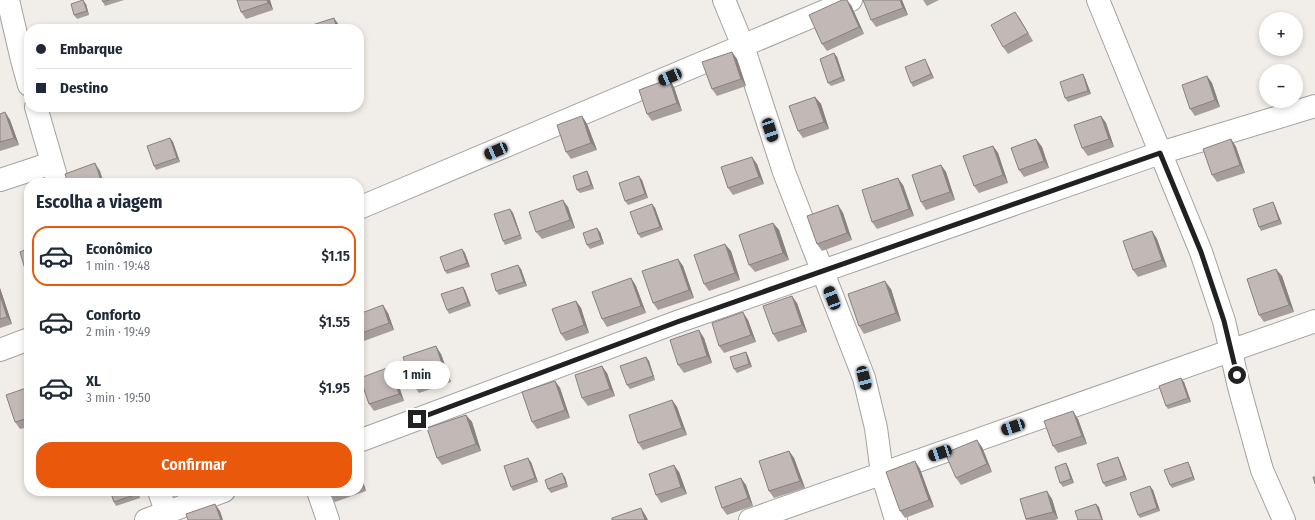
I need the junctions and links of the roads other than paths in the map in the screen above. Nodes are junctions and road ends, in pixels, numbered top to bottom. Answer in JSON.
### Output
{"nodes":[{"id":1,"x":8,"y":0,"type":"edge"},
{"id":2,"x":724,"y":0,"type":"edge"},
{"id":3,"x":851,"y":0,"type":"edge"},
{"id":4,"x":1098,"y":0,"type":"edge"},
{"id":5,"x":743,"y":46,"type":"junction"},
{"id":6,"x":24,"y":67,"type":"edge"},
{"id":7,"x":1315,"y":106,"type":"edge"},
{"id":8,"x":37,"y":112,"type":"edge"},
{"id":9,"x":1160,"y":153,"type":"junction"},
{"id":10,"x":55,"y":173,"type":"edge"},
{"id":11,"x":0,"y":180,"type":"edge"},
{"id":12,"x":364,"y":206,"type":"edge"},
{"id":13,"x":822,"y":271,"type":"junction"},
{"id":14,"x":1315,"y":321,"type":"edge"},
{"id":15,"x":24,"y":341,"type":"edge"},
{"id":16,"x":0,"y":350,"type":"edge"},
{"id":17,"x":1231,"y":351,"type":"junction"},
{"id":18,"x":364,"y":439,"type":"edge"},
{"id":19,"x":882,"y":473,"type":"junction"},
{"id":20,"x":161,"y":496,"type":"edge"},
{"id":21,"x":213,"y":496,"type":"edge"},
{"id":22,"x":320,"y":496,"type":"edge"},
{"id":23,"x":168,"y":516,"type":"edge"},
{"id":24,"x":146,"y":520,"type":"edge"},
{"id":25,"x":328,"y":520,"type":"edge"},
{"id":26,"x":750,"y":520,"type":"edge"},
{"id":27,"x":896,"y":520,"type":"edge"},
{"id":28,"x":1284,"y":520,"type":"edge"}],
"edges":[{"from":1,"to":6,"type":"street"},
{"from":2,"to":5,"type":"street"},
{"from":3,"to":5,"type":"street"},
{"from":4,"to":9,"type":"street"},
{"from":5,"to":12,"type":"street"},
{"from":5,"to":13,"type":"street"},
{"from":7,"to":9,"type":"street"},
{"from":8,"to":10,"type":"street"},
{"from":9,"to":13,"type":"street"},
{"from":9,"to":17,"type":"street"},
{"from":10,"to":11,"type":"street"},
{"from":13,"to":18,"type":"street"},
{"from":13,"to":19,"type":"street"},
{"from":14,"to":17,"type":"street"},
{"from":15,"to":16,"type":"street"},
{"from":17,"to":19,"type":"street"},
{"from":17,"to":28,"type":"street"},
{"from":19,"to":26,"type":"street"},
{"from":19,"to":27,"type":"street"},
{"from":20,"to":23,"type":"street"},
{"from":21,"to":23,"type":"street"},
{"from":22,"to":25,"type":"street"},
{"from":23,"to":24,"type":"street"}]}
